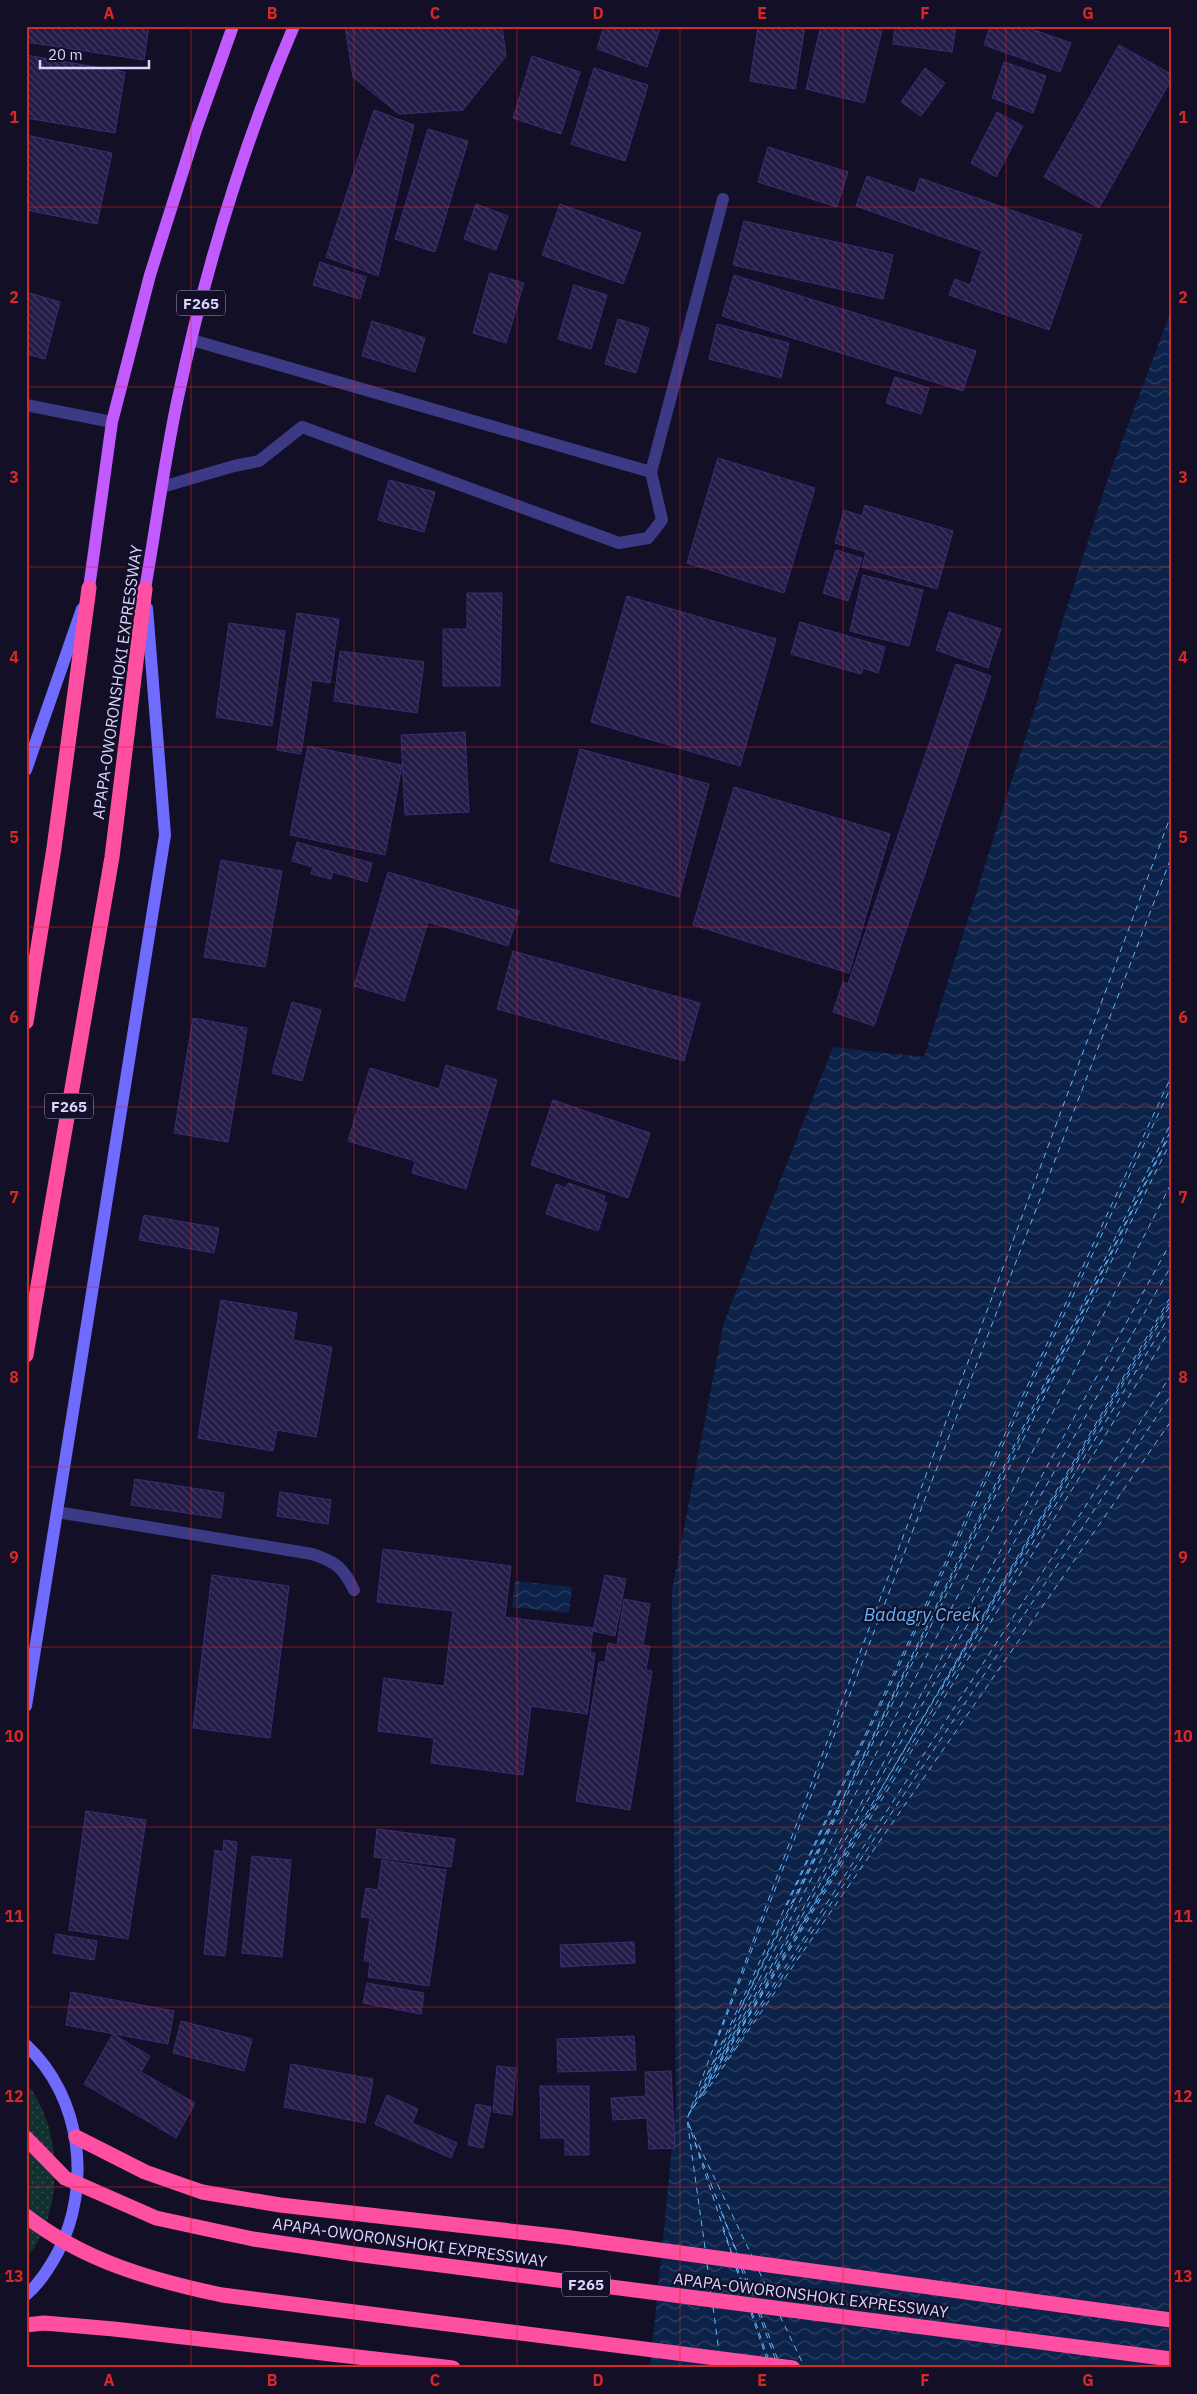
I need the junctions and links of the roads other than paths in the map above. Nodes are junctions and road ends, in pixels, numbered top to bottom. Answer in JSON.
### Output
{"nodes":[{"id":1,"x":233,"y":26,"type":"edge"},
{"id":2,"x":294,"y":26,"type":"edge"},
{"id":3,"x":723,"y":199,"type":"dead end"},
{"id":4,"x":192,"y":340,"type":"junction"},
{"id":5,"x":26,"y":405,"type":"edge"},
{"id":6,"x":112,"y":422,"type":"junction"},
{"id":7,"x":651,"y":472,"type":"junction"},
{"id":8,"x":162,"y":486,"type":"junction"},
{"id":9,"x":89,"y":588,"type":"junction"},
{"id":10,"x":146,"y":589,"type":"junction"},
{"id":11,"x":26,"y":770,"type":"edge"},
{"id":12,"x":26,"y":1022,"type":"edge"},
{"id":13,"x":26,"y":1355,"type":"edge"},
{"id":14,"x":57,"y":1512,"type":"junction"},
{"id":15,"x":354,"y":1590,"type":"dead end"},
{"id":16,"x":26,"y":1706,"type":"edge"},
{"id":17,"x":26,"y":2045,"type":"edge"},
{"id":18,"x":76,"y":2137,"type":"junction"},
{"id":19,"x":26,"y":2138,"type":"edge"},
{"id":20,"x":26,"y":2216,"type":"edge"},
{"id":21,"x":26,"y":2295,"type":"edge"},
{"id":22,"x":1171,"y":2320,"type":"edge"},
{"id":23,"x":26,"y":2325,"type":"edge"},
{"id":24,"x":1171,"y":2359,"type":"edge"},
{"id":25,"x":453,"y":2368,"type":"edge"},
{"id":26,"x":793,"y":2368,"type":"edge"}],
"edges":[{"from":1,"to":6,"type":"main road"},
{"from":2,"to":4,"type":"main road","name":"APAPA-OWORONSHOKI EXPRESSWAY","number":"F265"},
{"from":3,"to":7,"type":"street"},
{"from":4,"to":7,"type":"street"},
{"from":4,"to":8,"type":"main road","name":"APAPA-OWORONSHOKI EXPRESSWAY","number":"F265"},
{"from":5,"to":6,"type":"street"},
{"from":6,"to":9,"type":"main road"},
{"from":7,"to":8,"type":"street"},
{"from":8,"to":10,"type":"main road","name":"APAPA-OWORONSHOKI EXPRESSWAY","number":"F265"},
{"from":9,"to":11,"type":"main road"},
{"from":9,"to":12,"type":"highway"},
{"from":10,"to":13,"type":"highway","name":"APAPA-OWORONSHOKI EXPRESSWAY","number":"F265"},
{"from":10,"to":14,"type":"main road"},
{"from":14,"to":15,"type":"street"},
{"from":14,"to":16,"type":"main road"},
{"from":17,"to":18,"type":"main road"},
{"from":18,"to":21,"type":"main road"},
{"from":18,"to":22,"type":"highway"},
{"from":19,"to":24,"type":"highway","name":"APAPA-OWORONSHOKI EXPRESSWAY","number":"F265","bridge":true},
{"from":20,"to":26,"type":"highway","bridge":true},
{"from":23,"to":25,"type":"highway"}]}
